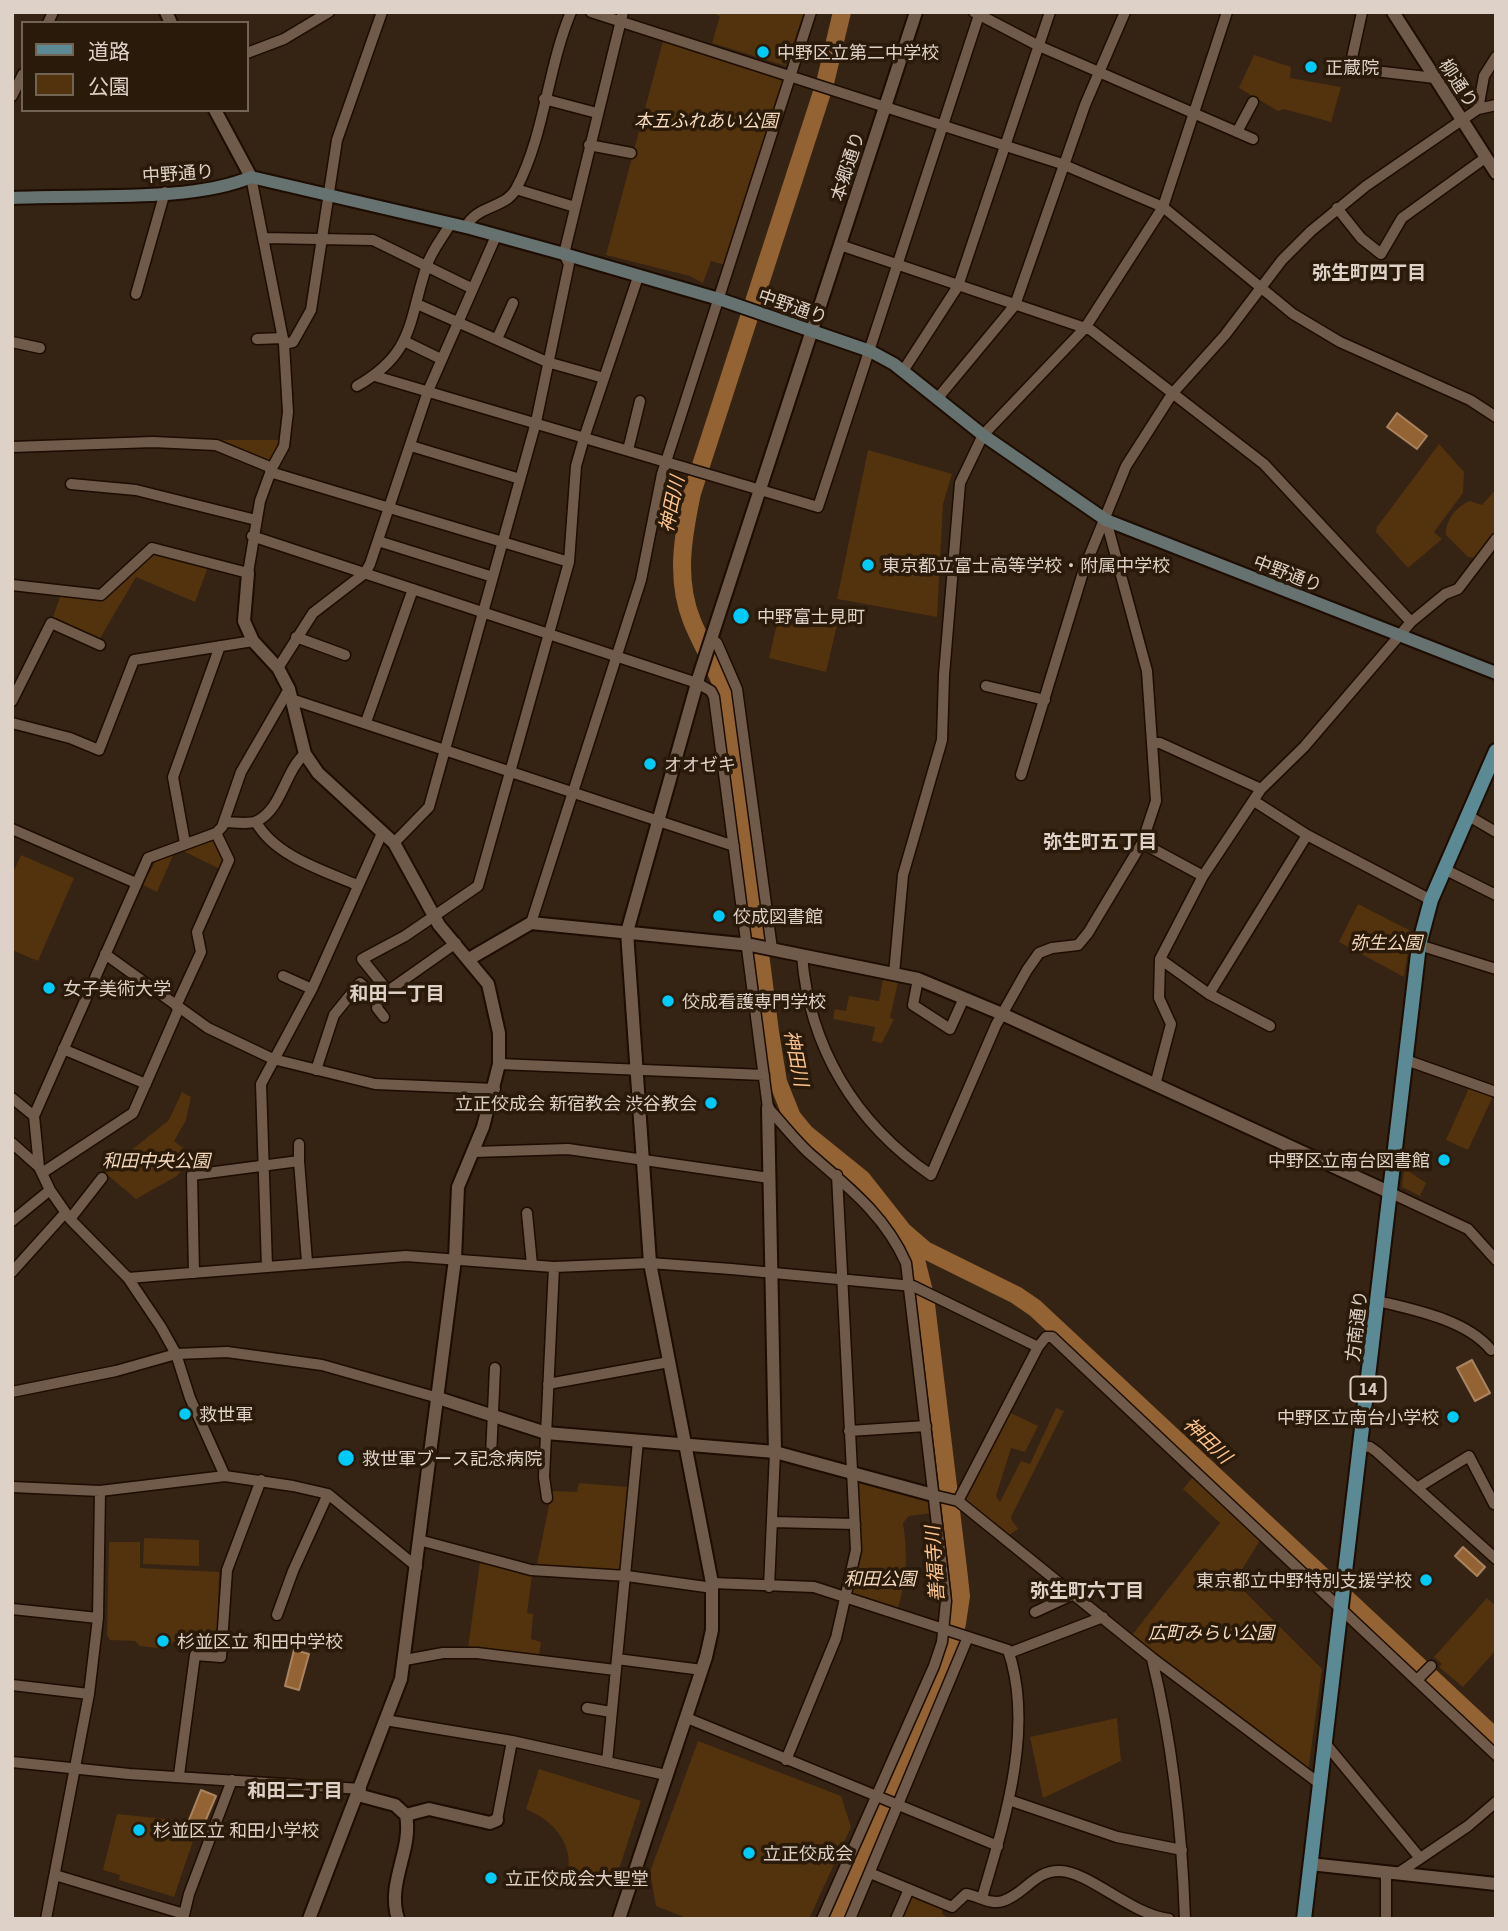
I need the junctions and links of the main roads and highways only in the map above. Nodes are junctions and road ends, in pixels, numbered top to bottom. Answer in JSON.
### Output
{"nodes":[{"id":1,"x":12,"y":198,"type":"edge"},
{"id":2,"x":1496,"y":673,"type":"edge"},
{"id":3,"x":1496,"y":751,"type":"edge"},
{"id":4,"x":1304,"y":1919,"type":"edge"}],
"edges":[{"from":1,"to":2,"type":"main road","name":"中野通り"},
{"from":3,"to":4,"type":"main road","name":"方南通り","number":"14"}]}
